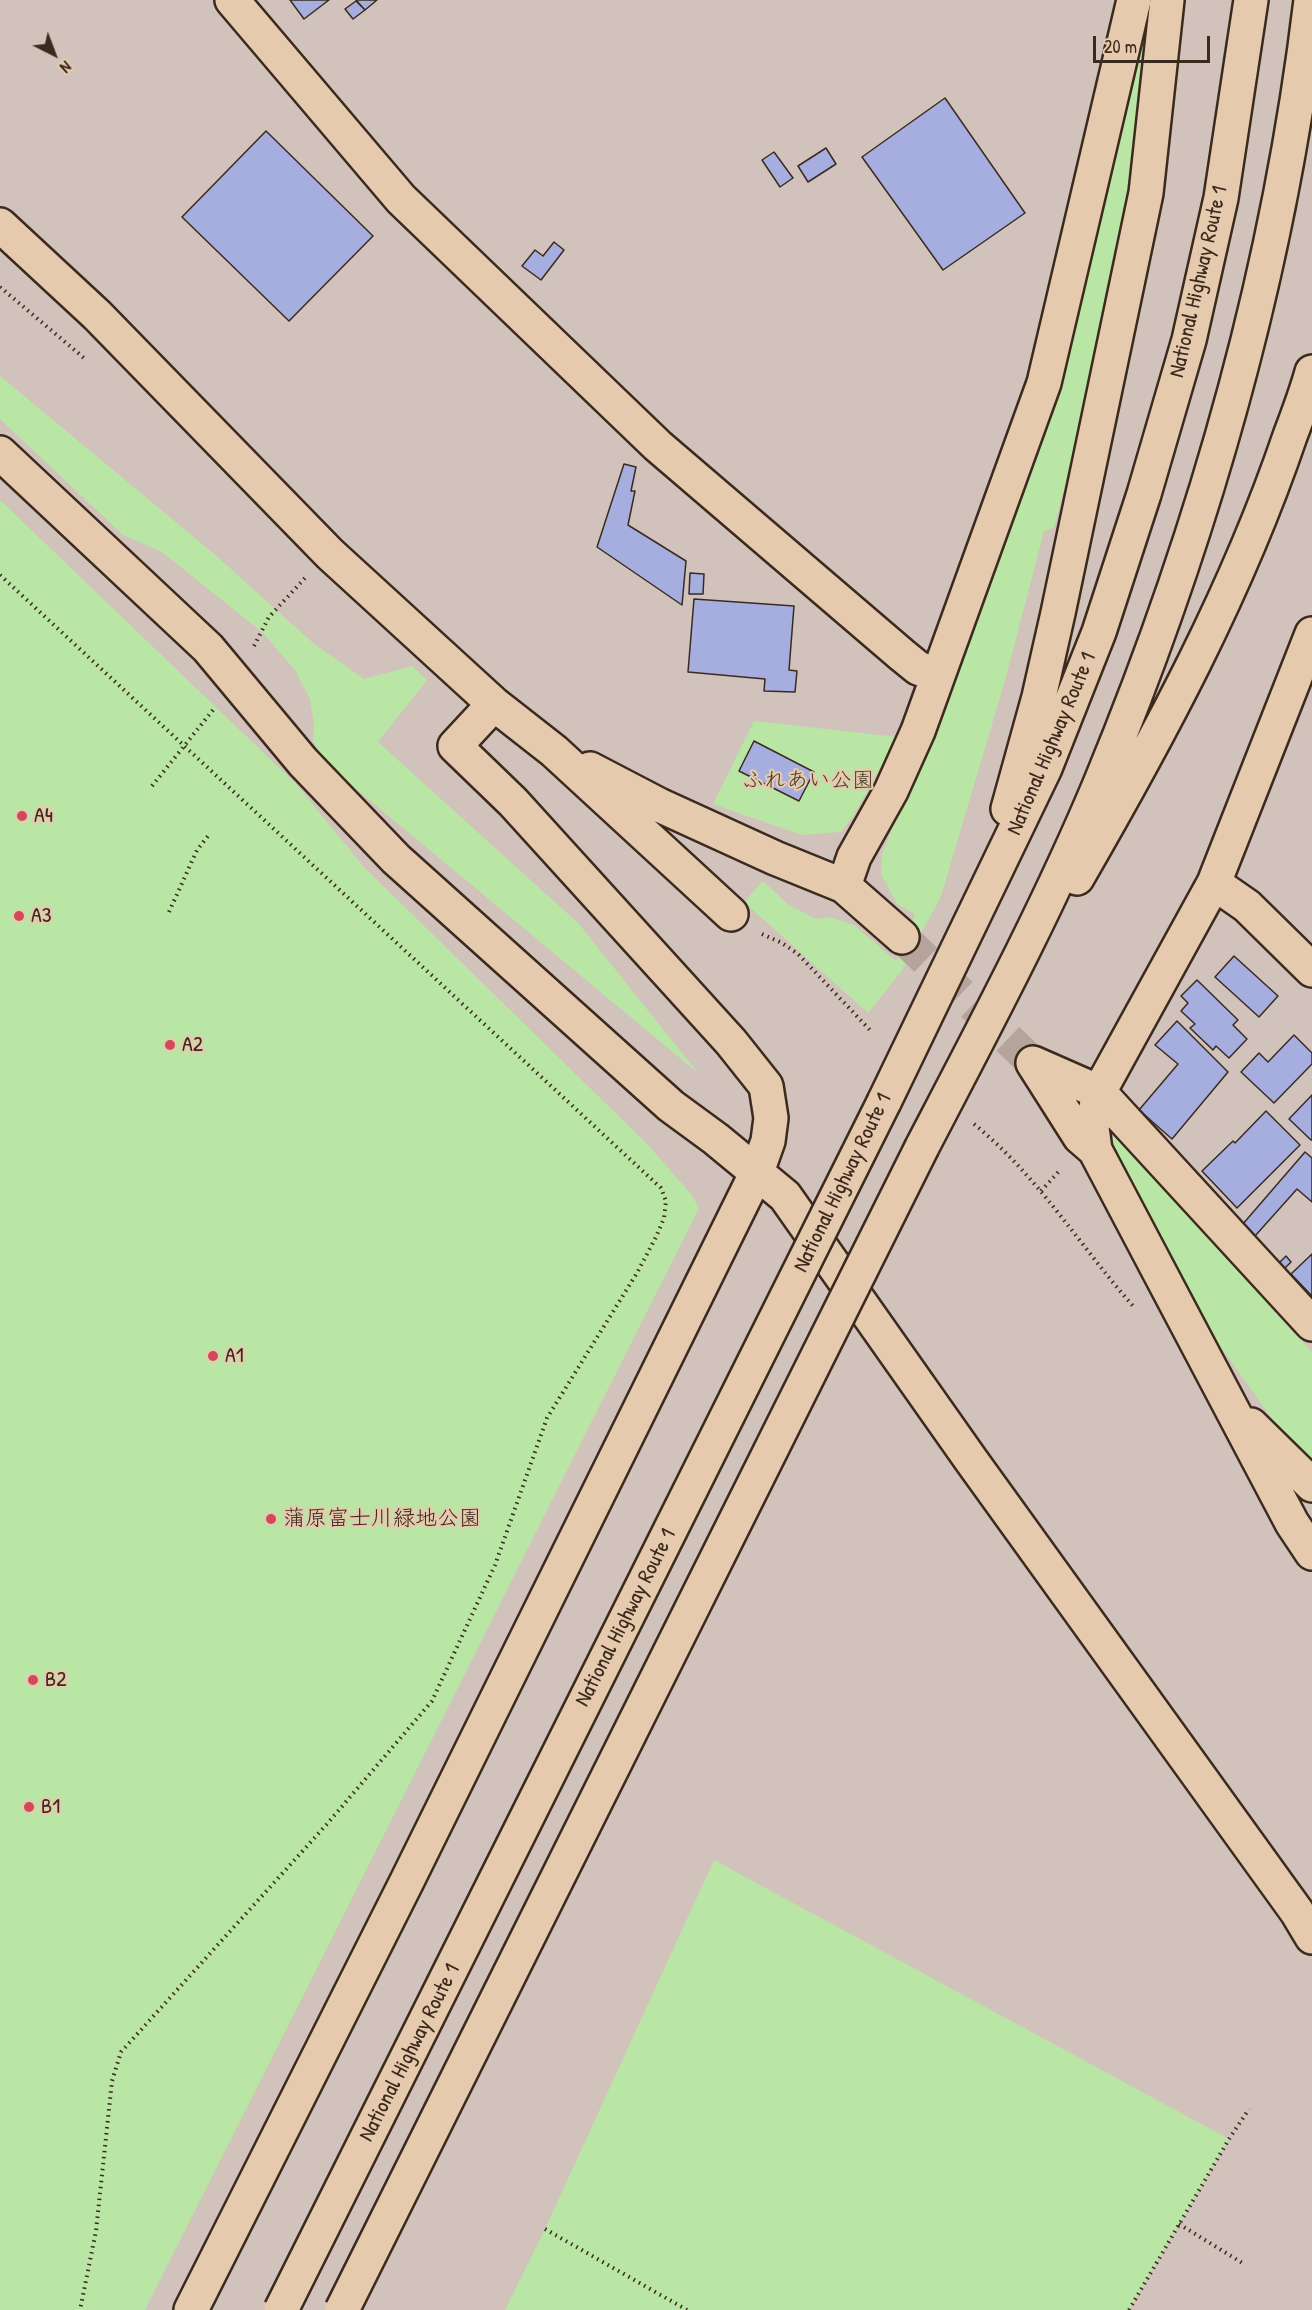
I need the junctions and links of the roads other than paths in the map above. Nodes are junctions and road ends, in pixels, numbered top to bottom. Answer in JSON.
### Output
{"nodes":[{"id":1,"x":232,"y":0,"type":"edge"},
{"id":2,"x":1134,"y":0,"type":"edge"},
{"id":3,"x":1167,"y":0,"type":"edge"},
{"id":4,"x":1251,"y":0,"type":"edge"},
{"id":5,"x":1311,"y":0,"type":"edge"},
{"id":6,"x":0,"y":225,"type":"edge"},
{"id":7,"x":1312,"y":372,"type":"edge"},
{"id":8,"x":0,"y":453,"type":"edge"},
{"id":9,"x":1312,"y":634,"type":"edge"},
{"id":10,"x":937,"y":675,"type":"junction"},
{"id":11,"x":494,"y":704,"type":"junction"},
{"id":12,"x":554,"y":751,"type":"junction"},
{"id":13,"x":1214,"y":883,"type":"junction"},
{"id":14,"x":844,"y":886,"type":"junction"},
{"id":15,"x":730,"y":914,"type":"dead end"},
{"id":16,"x":974,"y":919,"type":"junction"},
{"id":17,"x":902,"y":937,"type":"tunnel mouth"},
{"id":18,"x":1312,"y":970,"type":"edge"},
{"id":19,"x":1099,"y":1092,"type":"junction"},
{"id":20,"x":922,"y":1147,"type":"junction"},
{"id":21,"x":1095,"y":1150,"type":"junction"},
{"id":22,"x":757,"y":1172,"type":"junction"},
{"id":23,"x":1312,"y":1324,"type":"edge"},
{"id":24,"x":1230,"y":1405,"type":"junction"},
{"id":25,"x":1312,"y":1485,"type":"edge"},
{"id":26,"x":1312,"y":1553,"type":"edge"},
{"id":27,"x":1312,"y":1937,"type":"edge"},
{"id":28,"x":191,"y":2310,"type":"edge"},
{"id":29,"x":281,"y":2310,"type":"edge"},
{"id":30,"x":342,"y":2310,"type":"edge"}],
"edges":[{"from":1,"to":10,"type":"main road"},
{"from":2,"to":10,"type":"main road"},
{"from":3,"to":16,"type":"main road"},
{"from":4,"to":16,"type":"main road","name":"National Highway Route 1"},
{"from":5,"to":20,"type":"main road"},
{"from":6,"to":11,"type":"main road"},
{"from":7,"to":20,"type":"main road"},
{"from":8,"to":22,"type":"main road"},
{"from":9,"to":13,"type":"main road"},
{"from":10,"to":14,"type":"main road"},
{"from":11,"to":12,"type":"main road"},
{"from":11,"to":22,"type":"main road"},
{"from":12,"to":14,"type":"main road"},
{"from":12,"to":15,"type":"main road"},
{"from":13,"to":18,"type":"main road"},
{"from":13,"to":19,"type":"main road"},
{"from":14,"to":17,"type":"main road"},
{"from":16,"to":29,"type":"main road","name":"National Highway Route 1","bridge":true},
{"from":19,"to":21,"type":"main road"},
{"from":19,"to":21,"type":"main road"},
{"from":19,"to":23,"type":"main road"},
{"from":20,"to":30,"type":"main road","bridge":true},
{"from":21,"to":24,"type":"main road"},
{"from":22,"to":27,"type":"main road"},
{"from":22,"to":28,"type":"main road"},
{"from":24,"to":25,"type":"main road"},
{"from":24,"to":26,"type":"main road"}]}
